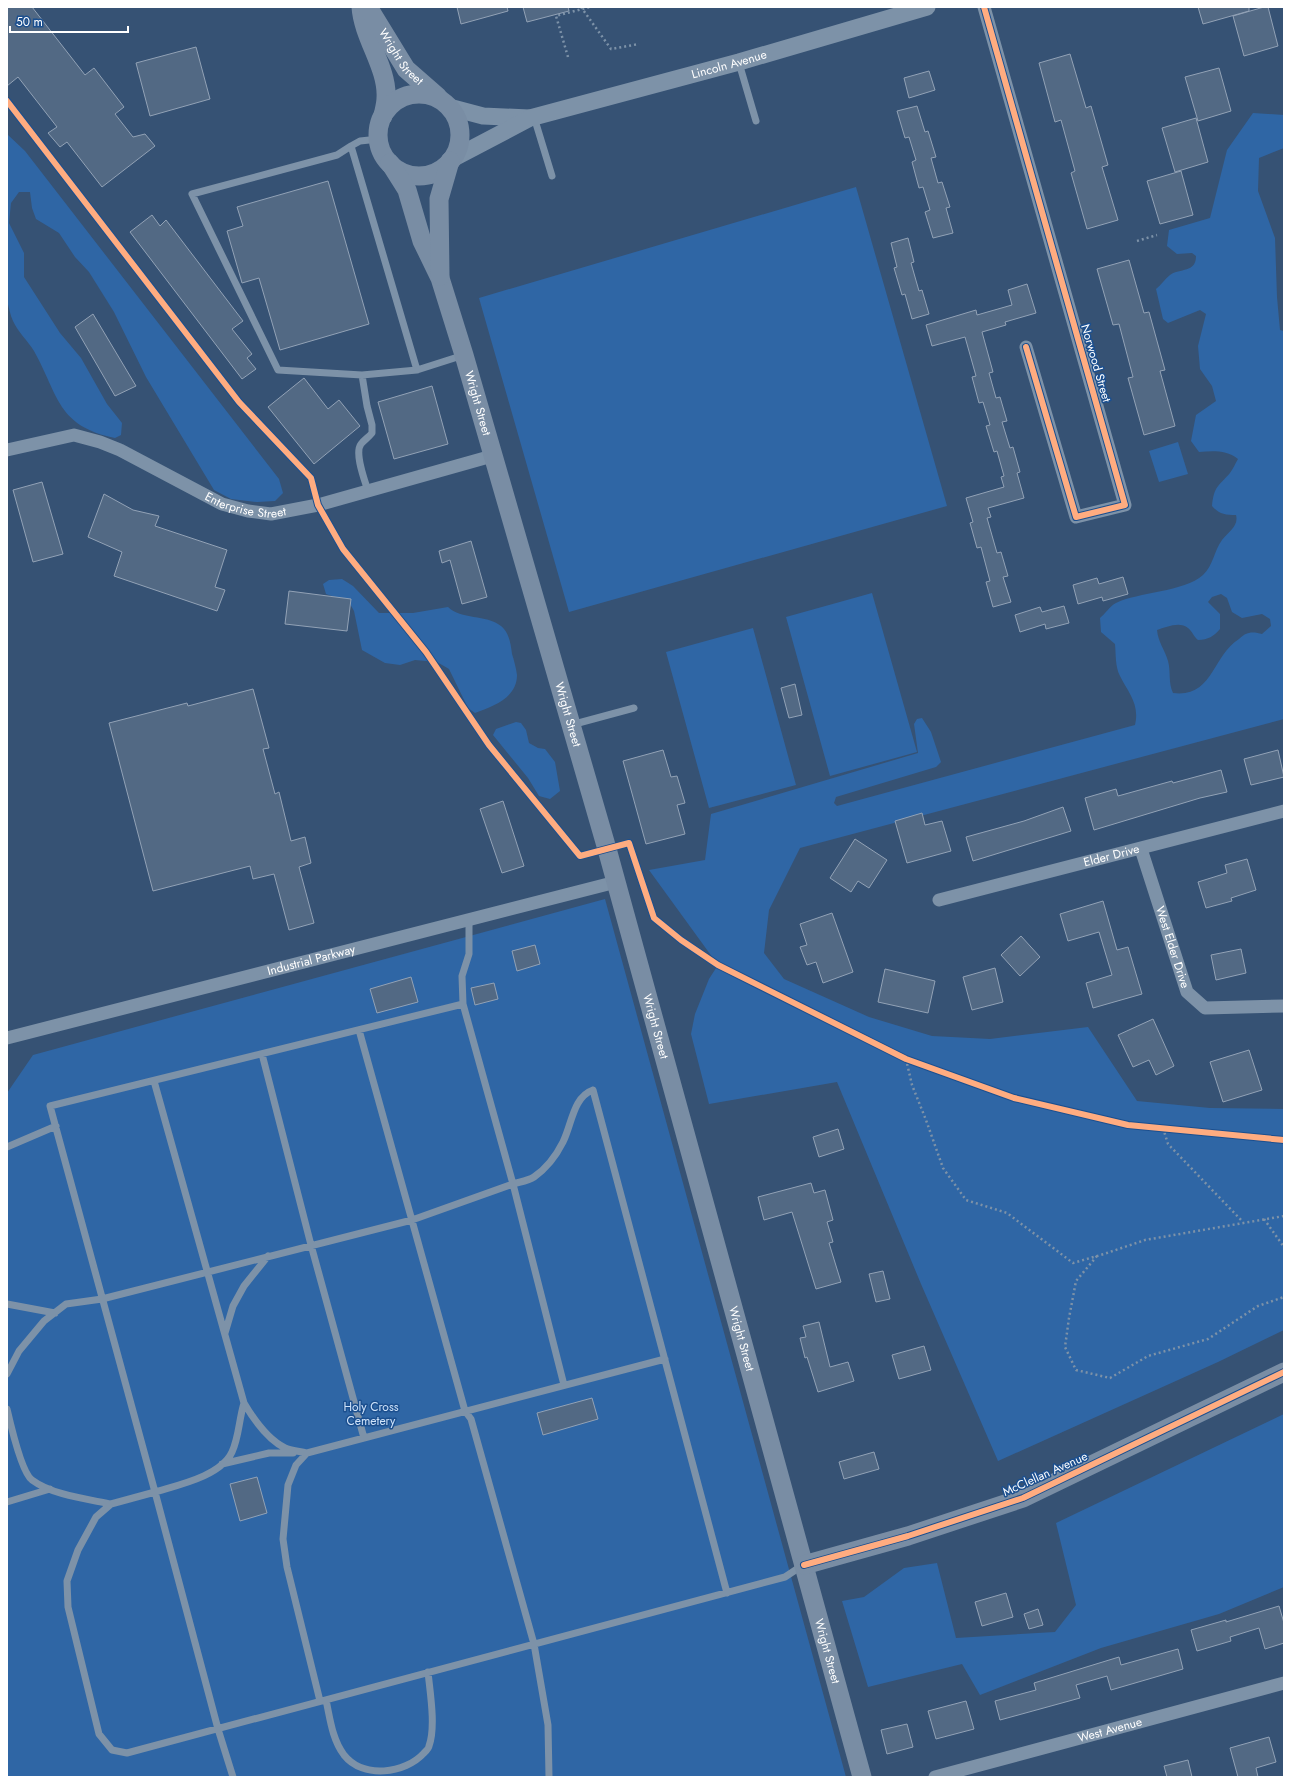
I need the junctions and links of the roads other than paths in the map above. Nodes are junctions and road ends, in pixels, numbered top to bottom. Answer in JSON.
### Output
{"nodes":[{"id":1,"x":361,"y":7,"type":"edge"},
{"id":2,"x":368,"y":7,"type":"edge"},
{"id":3,"x":927,"y":7,"type":"edge"},
{"id":4,"x":984,"y":7,"type":"edge"},
{"id":5,"x":739,"y":62,"type":"junction"},
{"id":6,"x":446,"y":104,"type":"junction"},
{"id":7,"x":383,"y":116,"type":"junction"},
{"id":8,"x":532,"y":118,"type":"junction"},
{"id":9,"x":756,"y":121,"type":"dead end"},
{"id":10,"x":379,"y":139,"type":"junction"},
{"id":11,"x":351,"y":146,"type":"junction"},
{"id":12,"x":452,"y":159,"type":"junction"},
{"id":13,"x":390,"y":163,"type":"junction"},
{"id":14,"x":552,"y":176,"type":"dead end"},
{"id":15,"x":440,"y":278,"type":"junction"},
{"id":16,"x":1026,"y":347,"type":"dead end"},
{"id":17,"x":464,"y":355,"type":"junction"},
{"id":18,"x":416,"y":370,"type":"junction"},
{"id":19,"x":362,"y":375,"type":"junction"},
{"id":20,"x":7,"y":450,"type":"edge"},
{"id":21,"x":492,"y":456,"type":"junction"},
{"id":22,"x":368,"y":491,"type":"junction"},
{"id":23,"x":634,"y":708,"type":"dead end"},
{"id":24,"x":571,"y":725,"type":"junction"},
{"id":25,"x":1284,"y":811,"type":"edge"},
{"id":26,"x":1141,"y":848,"type":"junction"},
{"id":27,"x":616,"y":882,"type":"junction"},
{"id":28,"x":939,"y":900,"type":"dead end"},
{"id":29,"x":469,"y":920,"type":"junction"},
{"id":30,"x":463,"y":1004,"type":"junction"},
{"id":31,"x":1284,"y":1006,"type":"edge"},
{"id":32,"x":359,"y":1030,"type":"junction"},
{"id":33,"x":7,"y":1038,"type":"edge"},
{"id":34,"x":262,"y":1054,"type":"junction"},
{"id":35,"x":154,"y":1081,"type":"junction"},
{"id":36,"x":56,"y":1126,"type":"junction"},
{"id":37,"x":7,"y":1147,"type":"edge"},
{"id":38,"x":513,"y":1184,"type":"junction"},
{"id":39,"x":412,"y":1220,"type":"junction"},
{"id":40,"x":311,"y":1245,"type":"junction"},
{"id":41,"x":268,"y":1256,"type":"junction"},
{"id":42,"x":207,"y":1271,"type":"junction"},
{"id":43,"x":102,"y":1299,"type":"junction"},
{"id":44,"x":7,"y":1304,"type":"edge"},
{"id":45,"x":55,"y":1313,"type":"junction"},
{"id":46,"x":225,"y":1334,"type":"junction"},
{"id":47,"x":665,"y":1359,"type":"junction"},
{"id":48,"x":1284,"y":1372,"type":"edge"},
{"id":49,"x":7,"y":1374,"type":"edge"},
{"id":50,"x":564,"y":1385,"type":"junction"},
{"id":51,"x":244,"y":1404,"type":"junction"},
{"id":52,"x":7,"y":1408,"type":"edge"},
{"id":53,"x":465,"y":1411,"type":"junction"},
{"id":54,"x":364,"y":1438,"type":"junction"},
{"id":55,"x":307,"y":1453,"type":"junction"},
{"id":56,"x":222,"y":1464,"type":"junction"},
{"id":57,"x":50,"y":1489,"type":"junction"},
{"id":58,"x":155,"y":1492,"type":"junction"},
{"id":59,"x":7,"y":1502,"type":"edge"},
{"id":60,"x":111,"y":1504,"type":"junction"},
{"id":61,"x":804,"y":1565,"type":"junction"},
{"id":62,"x":727,"y":1593,"type":"junction"},
{"id":63,"x":534,"y":1644,"type":"junction"},
{"id":64,"x":428,"y":1672,"type":"junction"},
{"id":65,"x":1284,"y":1683,"type":"edge"},
{"id":66,"x":323,"y":1700,"type":"junction"},
{"id":67,"x":218,"y":1728,"type":"junction"},
{"id":68,"x":233,"y":1777,"type":"edge"},
{"id":69,"x":549,"y":1777,"type":"edge"},
{"id":70,"x":862,"y":1777,"type":"edge"},
{"id":71,"x":935,"y":1777,"type":"edge"}],
"edges":[{"from":1,"to":7,"type":"main road","name":"Wright Street"},
{"from":2,"to":6,"type":"main road","name":"Wright Street"},
{"from":3,"to":5,"type":"street","name":"Lincoln Avenue"},
{"from":4,"to":16,"type":"street","name":"Norwood Street"},
{"from":5,"to":8,"type":"street","name":"Lincoln Avenue"},
{"from":5,"to":9,"type":"lane"},
{"from":6,"to":7,"type":"main road"},
{"from":6,"to":8,"type":"street","name":"Lincoln Avenue"},
{"from":6,"to":12,"type":"main road"},
{"from":7,"to":10,"type":"main road"},
{"from":8,"to":12,"type":"street","name":"Lincoln Avenue"},
{"from":8,"to":14,"type":"lane"},
{"from":10,"to":11,"type":"lane"},
{"from":10,"to":13,"type":"main road"},
{"from":11,"to":18,"type":"lane"},
{"from":11,"to":19,"type":"lane"},
{"from":12,"to":13,"type":"main road"},
{"from":12,"to":15,"type":"main road","name":"Wright Street"},
{"from":13,"to":15,"type":"main road","name":"Wright Street"},
{"from":15,"to":17,"type":"main road","name":"Wright Street"},
{"from":17,"to":18,"type":"lane"},
{"from":17,"to":21,"type":"main road","name":"Wright Street"},
{"from":18,"to":19,"type":"lane"},
{"from":19,"to":22,"type":"lane"},
{"from":20,"to":22,"type":"street","name":"Enterprise Street"},
{"from":21,"to":22,"type":"street","name":"Enterprise Street"},
{"from":21,"to":24,"type":"main road","name":"Wright Street"},
{"from":23,"to":24,"type":"lane"},
{"from":24,"to":27,"type":"main road","name":"Wright Street"},
{"from":25,"to":26,"type":"street","name":"Elder Drive"},
{"from":26,"to":28,"type":"street","name":"Elder Drive"},
{"from":26,"to":31,"type":"street","name":"West Elder Drive"},
{"from":27,"to":29,"type":"street","name":"Industrial Parkway"},
{"from":27,"to":61,"type":"main road","name":"Wright Street"},
{"from":29,"to":30,"type":"lane"},
{"from":29,"to":33,"type":"street","name":"Industrial Parkway"},
{"from":30,"to":32,"type":"lane"},
{"from":30,"to":38,"type":"lane"},
{"from":32,"to":34,"type":"lane"},
{"from":32,"to":39,"type":"lane"},
{"from":34,"to":35,"type":"lane"},
{"from":34,"to":40,"type":"lane"},
{"from":35,"to":36,"type":"lane"},
{"from":35,"to":42,"type":"lane"},
{"from":36,"to":37,"type":"lane"},
{"from":36,"to":43,"type":"lane"},
{"from":38,"to":39,"type":"lane"},
{"from":38,"to":47,"type":"lane"},
{"from":38,"to":50,"type":"lane"},
{"from":39,"to":40,"type":"lane"},
{"from":39,"to":53,"type":"lane"},
{"from":40,"to":41,"type":"lane"},
{"from":40,"to":54,"type":"lane"},
{"from":41,"to":42,"type":"lane"},
{"from":41,"to":46,"type":"lane"},
{"from":42,"to":43,"type":"lane"},
{"from":42,"to":46,"type":"lane"},
{"from":43,"to":45,"type":"lane"},
{"from":43,"to":58,"type":"lane"},
{"from":44,"to":45,"type":"lane"},
{"from":45,"to":49,"type":"lane"},
{"from":46,"to":51,"type":"lane"},
{"from":47,"to":50,"type":"lane"},
{"from":47,"to":62,"type":"lane"},
{"from":48,"to":61,"type":"main road","name":"McClellan Avenue"},
{"from":50,"to":53,"type":"lane"},
{"from":51,"to":55,"type":"lane"},
{"from":51,"to":56,"type":"lane"},
{"from":52,"to":57,"type":"lane"},
{"from":53,"to":54,"type":"lane"},
{"from":53,"to":63,"type":"lane"},
{"from":54,"to":55,"type":"lane"},
{"from":55,"to":56,"type":"lane"},
{"from":55,"to":66,"type":"lane"},
{"from":56,"to":58,"type":"lane"},
{"from":57,"to":59,"type":"lane"},
{"from":57,"to":60,"type":"lane"},
{"from":58,"to":60,"type":"lane"},
{"from":58,"to":67,"type":"lane"},
{"from":60,"to":67,"type":"lane"},
{"from":61,"to":62,"type":"lane"},
{"from":61,"to":70,"type":"main road","name":"Wright Street"},
{"from":62,"to":63,"type":"lane"},
{"from":63,"to":64,"type":"lane"},
{"from":63,"to":69,"type":"lane"},
{"from":64,"to":66,"type":"lane"},
{"from":64,"to":66,"type":"lane"},
{"from":65,"to":71,"type":"street","name":"West Avenue"},
{"from":66,"to":67,"type":"lane"},
{"from":67,"to":68,"type":"lane"}]}
